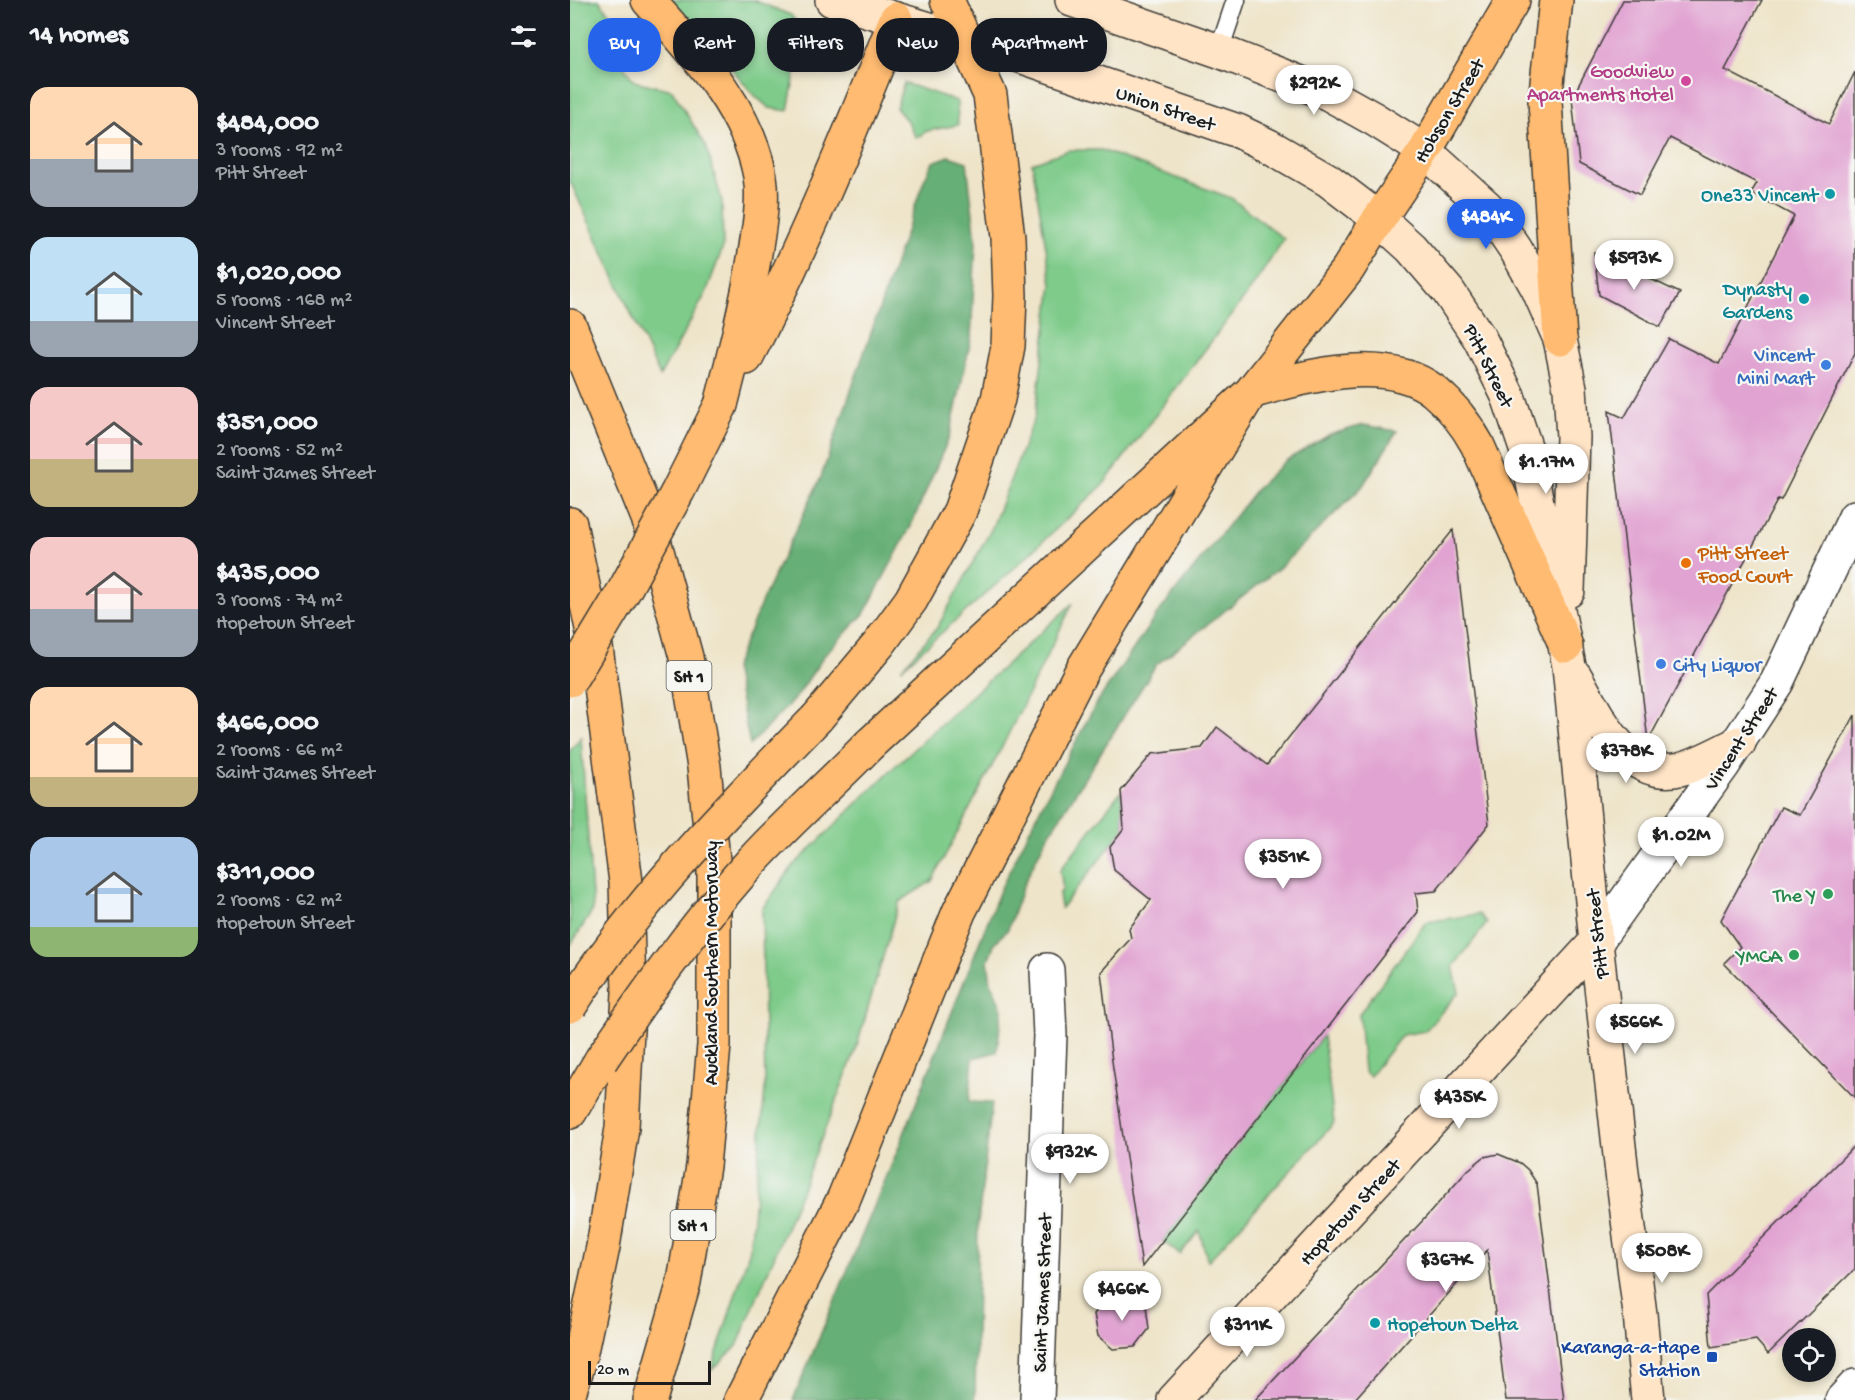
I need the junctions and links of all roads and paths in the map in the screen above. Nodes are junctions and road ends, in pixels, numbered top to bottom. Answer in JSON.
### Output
{"nodes":[{"id":1,"x":648,"y":0,"type":"edge"},
{"id":2,"x":832,"y":0,"type":"edge"},
{"id":3,"x":947,"y":0,"type":"edge"},
{"id":4,"x":1072,"y":0,"type":"edge"},
{"id":5,"x":1236,"y":0,"type":"edge"},
{"id":6,"x":1514,"y":0,"type":"edge"},
{"id":7,"x":1556,"y":0,"type":"edge"},
{"id":8,"x":900,"y":9,"type":"edge"},
{"id":9,"x":965,"y":40,"type":"junction"},
{"id":10,"x":1219,"y":51,"type":"junction"},
{"id":11,"x":1425,"y":151,"type":"junction"},
{"id":12,"x":1378,"y":219,"type":"junction"},
{"id":13,"x":758,"y":304,"type":"junction"},
{"id":14,"x":570,"y":326,"type":"edge"},
{"id":15,"x":1560,"y":339,"type":"junction"},
{"id":16,"x":1251,"y":392,"type":"junction"},
{"id":17,"x":1855,"y":517,"type":"edge"},
{"id":18,"x":570,"y":524,"type":"edge"},
{"id":19,"x":1568,"y":656,"type":"junction"},
{"id":20,"x":570,"y":680,"type":"edge"},
{"id":21,"x":1739,"y":743,"type":"junction"},
{"id":22,"x":1596,"y":942,"type":"junction"},
{"id":23,"x":1047,"y":970,"type":"dead end"},
{"id":24,"x":570,"y":1006,"type":"edge"},
{"id":25,"x":570,"y":1112,"type":"edge"},
{"id":26,"x":1855,"y":1386,"type":"edge"},
{"id":27,"x":570,"y":1390,"type":"edge"},
{"id":28,"x":650,"y":1400,"type":"edge"},
{"id":29,"x":741,"y":1400,"type":"edge"},
{"id":30,"x":1037,"y":1400,"type":"edge"},
{"id":31,"x":1174,"y":1400,"type":"edge"},
{"id":32,"x":1648,"y":1400,"type":"edge"},
{"id":33,"x":1842,"y":1400,"type":"edge"}],
"edges":[{"from":1,"to":13,"type":"main road"},
{"from":2,"to":8,"type":"main road","name":"Union Street"},
{"from":3,"to":9,"type":"main road"},
{"from":4,"to":10,"type":"main road"},
{"from":5,"to":10,"type":"lane"},
{"from":6,"to":11,"type":"main road","name":"Hobson Street"},
{"from":7,"to":15,"type":"main road"},
{"from":8,"to":9,"type":"main road","name":"Union Street"},
{"from":8,"to":13,"type":"main road"},
{"from":9,"to":12,"type":"main road","name":"Union Street"},
{"from":9,"to":24,"type":"main road","bridge":true},
{"from":10,"to":11,"type":"main road"},
{"from":11,"to":12,"type":"main road","name":"Hobson Street"},
{"from":11,"to":15,"type":"main road","name":"Pitt Street"},
{"from":12,"to":16,"type":"main road","name":"Hobson Street"},
{"from":12,"to":19,"type":"main road","name":"Pitt Street"},
{"from":13,"to":20,"type":"main road","bridge":true},
{"from":14,"to":28,"type":"main road","name":"Auckland Southern Motorway","number":"SH 1"},
{"from":15,"to":19,"type":"main road","name":"Pitt Street"},
{"from":16,"to":19,"type":"main road"},
{"from":16,"to":25,"type":"main road","bridge":true},
{"from":16,"to":29,"type":"main road"},
{"from":17,"to":21,"type":"street","name":"Vincent Street"},
{"from":18,"to":27,"type":"main road"},
{"from":19,"to":21,"type":"main road"},
{"from":19,"to":22,"type":"main road","name":"Pitt Street"},
{"from":21,"to":22,"type":"street","name":"Vincent Street"},
{"from":22,"to":31,"type":"main road","name":"Hopetoun Street"},
{"from":22,"to":32,"type":"main road","name":"Pitt Street"},
{"from":23,"to":30,"type":"street","name":"Saint James Street"},
{"from":26,"to":33,"type":"street"}]}
